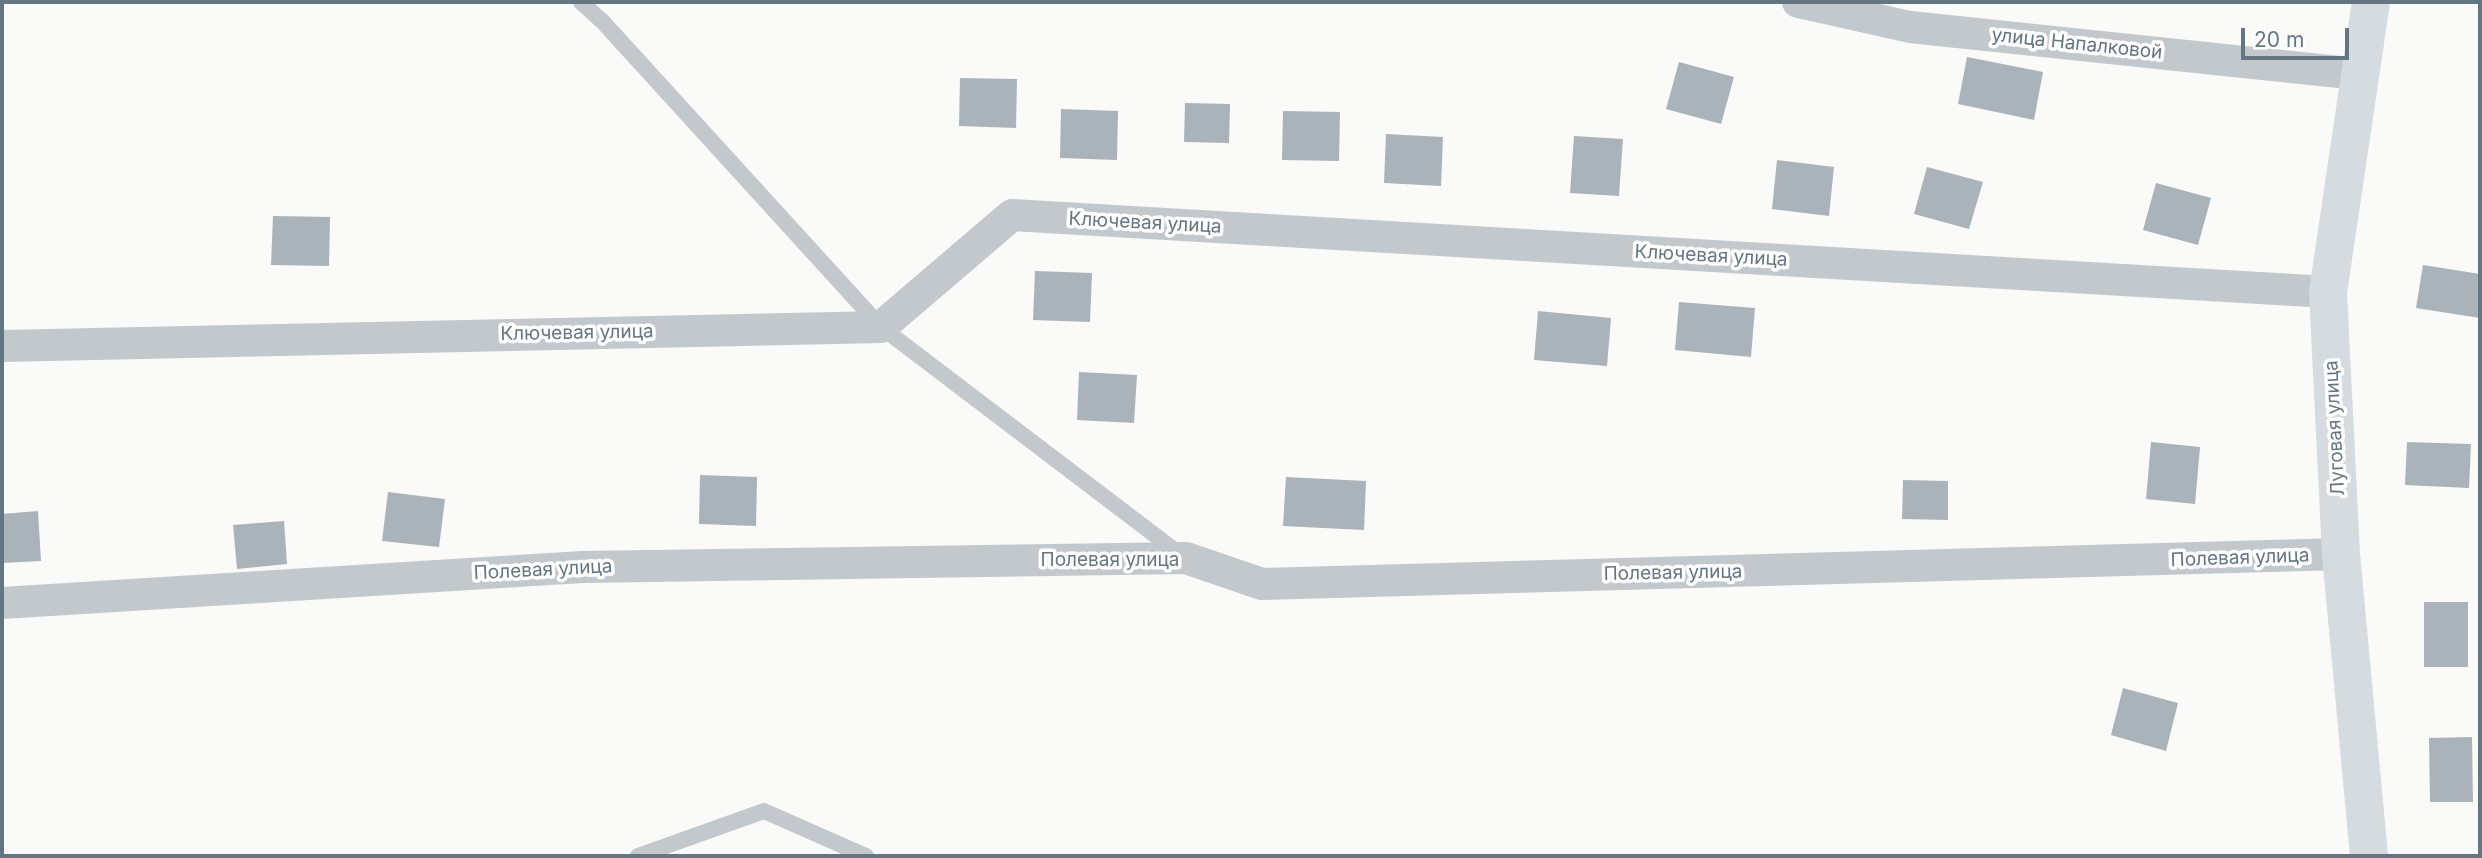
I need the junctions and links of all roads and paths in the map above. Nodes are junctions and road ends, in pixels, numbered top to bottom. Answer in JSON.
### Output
{"nodes":[{"id":1,"x":581,"y":2,"type":"edge"},
{"id":2,"x":1798,"y":2,"type":"edge"},
{"id":3,"x":2371,"y":2,"type":"edge"},
{"id":4,"x":2358,"y":74,"type":"junction"},
{"id":5,"x":2328,"y":292,"type":"junction"},
{"id":6,"x":881,"y":327,"type":"junction"},
{"id":7,"x":2,"y":346,"type":"edge"},
{"id":8,"x":2341,"y":554,"type":"junction"},
{"id":9,"x":1186,"y":558,"type":"junction"},
{"id":10,"x":2,"y":603,"type":"edge"},
{"id":11,"x":638,"y":856,"type":"edge"},
{"id":12,"x":866,"y":856,"type":"edge"},
{"id":13,"x":2369,"y":856,"type":"edge"}],
"edges":[{"from":1,"to":6,"type":"lane"},
{"from":2,"to":4,"type":"street","name":"улица Напалковой"},
{"from":3,"to":4,"type":"street","name":"Луговая улица"},
{"from":4,"to":5,"type":"street","name":"Луговая улица"},
{"from":5,"to":6,"type":"street","name":"Ключевая улица"},
{"from":5,"to":8,"type":"street","name":"Луговая улица"},
{"from":6,"to":7,"type":"street","name":"Ключевая улица"},
{"from":6,"to":9,"type":"lane"},
{"from":8,"to":9,"type":"street","name":"Полевая улица"},
{"from":8,"to":13,"type":"street","name":"Луговая улица"},
{"from":9,"to":10,"type":"street","name":"Полевая улица"},
{"from":11,"to":12,"type":"lane"}]}
